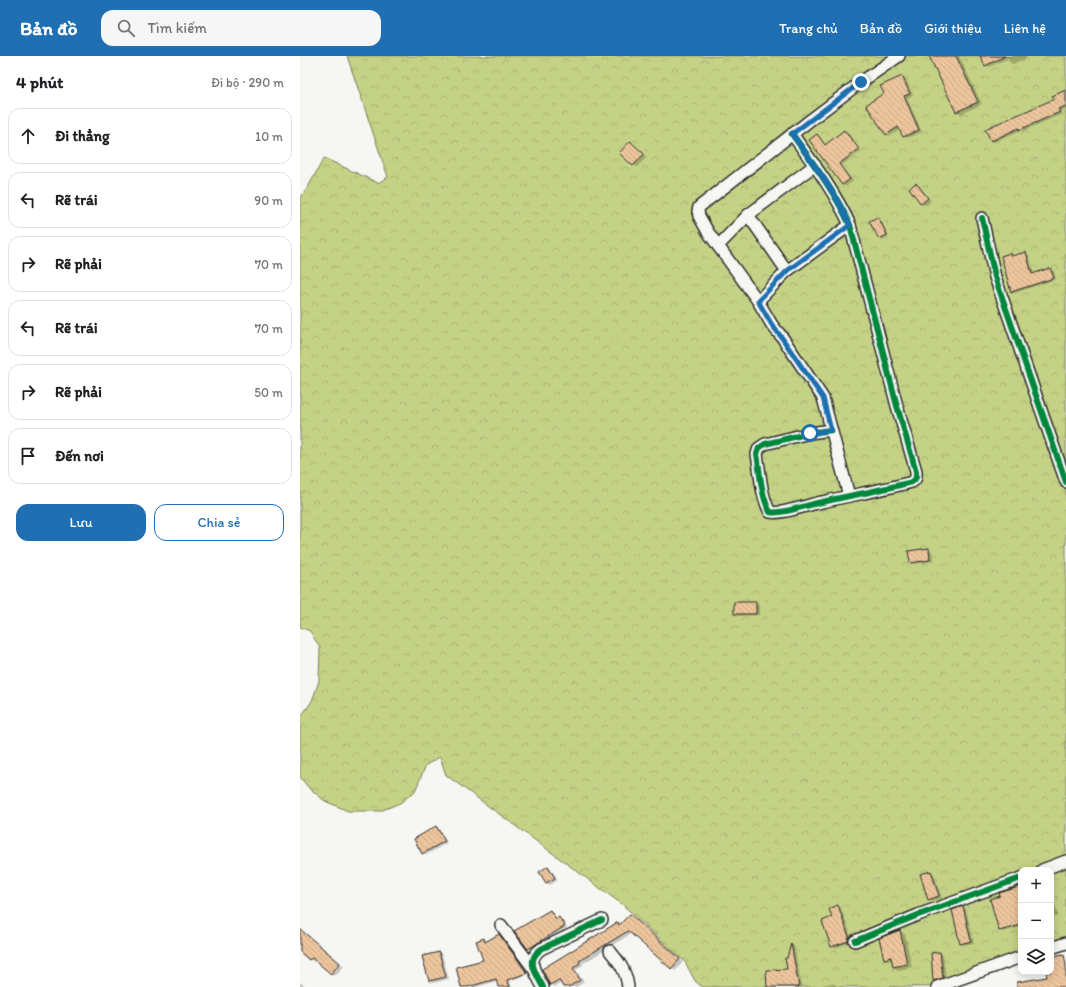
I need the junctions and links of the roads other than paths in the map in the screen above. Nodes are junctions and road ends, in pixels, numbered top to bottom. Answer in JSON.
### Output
{"nodes":[{"id":1,"x":899,"y":56,"type":"edge"},
{"id":2,"x":792,"y":134,"type":"junction"},
{"id":3,"x":815,"y":165,"type":"junction"},
{"id":4,"x":748,"y":214,"type":"junction"},
{"id":5,"x":982,"y":218,"type":"dead end"},
{"id":6,"x":850,"y":225,"type":"junction"},
{"id":7,"x":718,"y":246,"type":"junction"},
{"id":8,"x":787,"y":271,"type":"junction"},
{"id":9,"x":758,"y":301,"type":"junction"},
{"id":10,"x":831,"y":430,"type":"junction"},
{"id":11,"x":1065,"y":477,"type":"edge"},
{"id":12,"x":849,"y":496,"type":"junction"},
{"id":13,"x":1066,"y":861,"type":"edge"},
{"id":14,"x":1050,"y":867,"type":"edge"},
{"id":15,"x":1018,"y":879,"type":"edge"},
{"id":16,"x":602,"y":920,"type":"dead end"},
{"id":17,"x":501,"y":925,"type":"dead end"},
{"id":18,"x":855,"y":941,"type":"dead end"},
{"id":19,"x":1066,"y":943,"type":"edge"},
{"id":20,"x":1054,"y":947,"type":"edge"},
{"id":21,"x":610,"y":951,"type":"dead end"},
{"id":22,"x":1018,"y":958,"type":"edge"},
{"id":23,"x":533,"y":968,"type":"junction"},
{"id":24,"x":543,"y":987,"type":"edge"},
{"id":25,"x":628,"y":987,"type":"edge"},
{"id":26,"x":937,"y":987,"type":"edge"}],
"edges":[{"from":1,"to":2,"type":"street"},
{"from":2,"to":3,"type":"street"},
{"from":2,"to":7,"type":"street"},
{"from":3,"to":4,"type":"street"},
{"from":3,"to":6,"type":"street"},
{"from":4,"to":7,"type":"street"},
{"from":4,"to":8,"type":"street"},
{"from":5,"to":11,"type":"street"},
{"from":6,"to":8,"type":"street"},
{"from":6,"to":12,"type":"street"},
{"from":7,"to":9,"type":"street"},
{"from":8,"to":9,"type":"street"},
{"from":9,"to":10,"type":"street"},
{"from":10,"to":12,"type":"street"},
{"from":10,"to":12,"type":"street"},
{"from":13,"to":14,"type":"street"},
{"from":15,"to":18,"type":"street"},
{"from":16,"to":23,"type":"street"},
{"from":17,"to":23,"type":"street"},
{"from":19,"to":20,"type":"street"},
{"from":21,"to":25,"type":"street"},
{"from":22,"to":26,"type":"street"},
{"from":23,"to":24,"type":"street"}]}
